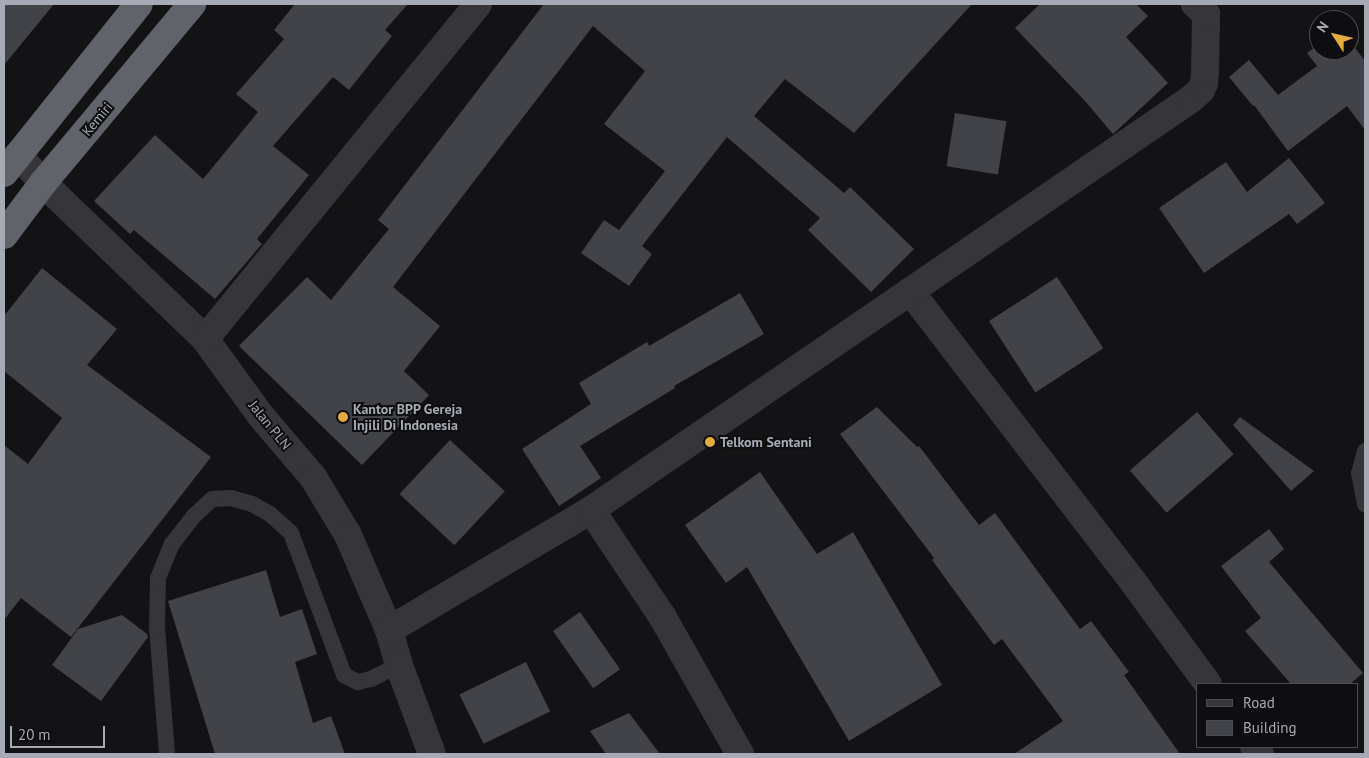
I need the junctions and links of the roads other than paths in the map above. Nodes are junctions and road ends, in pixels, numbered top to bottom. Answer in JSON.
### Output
{"nodes":[{"id":1,"x":139,"y":4,"type":"edge"},
{"id":2,"x":192,"y":4,"type":"edge"},
{"id":3,"x":478,"y":4,"type":"edge"},
{"id":4,"x":1207,"y":7,"type":"edge"},
{"id":5,"x":11,"y":164,"type":"edge"},
{"id":6,"x":43,"y":184,"type":"junction"},
{"id":7,"x":4,"y":235,"type":"edge"},
{"id":8,"x":910,"y":291,"type":"junction"},
{"id":9,"x":205,"y":339,"type":"junction"},
{"id":10,"x":1365,"y":451,"type":"edge"},
{"id":11,"x":1365,"y":504,"type":"edge"},
{"id":12,"x":592,"y":510,"type":"junction"},
{"id":13,"x":389,"y":630,"type":"junction"},
{"id":14,"x":399,"y":665,"type":"junction"},
{"id":15,"x":1207,"y":683,"type":"edge"},
{"id":16,"x":167,"y":754,"type":"edge"},
{"id":17,"x":432,"y":754,"type":"edge"},
{"id":18,"x":740,"y":754,"type":"edge"}],
"edges":[{"from":1,"to":5,"type":"highway"},
{"from":2,"to":6,"type":"highway","name":"Kemiri"},
{"from":3,"to":9,"type":"street"},
{"from":4,"to":8,"type":"street"},
{"from":5,"to":6,"type":"street","name":"Jalan PLN"},
{"from":6,"to":7,"type":"highway","name":"Kemiri"},
{"from":6,"to":9,"type":"street","name":"Jalan PLN"},
{"from":8,"to":12,"type":"street"},
{"from":8,"to":15,"type":"street"},
{"from":9,"to":13,"type":"street","name":"Jalan PLN"},
{"from":10,"to":11,"type":"lane"},
{"from":12,"to":13,"type":"street"},
{"from":12,"to":18,"type":"street"},
{"from":13,"to":14,"type":"street","name":"Jalan PLN"},
{"from":14,"to":16,"type":"lane"},
{"from":14,"to":17,"type":"street","name":"Jalan PLN"}]}
